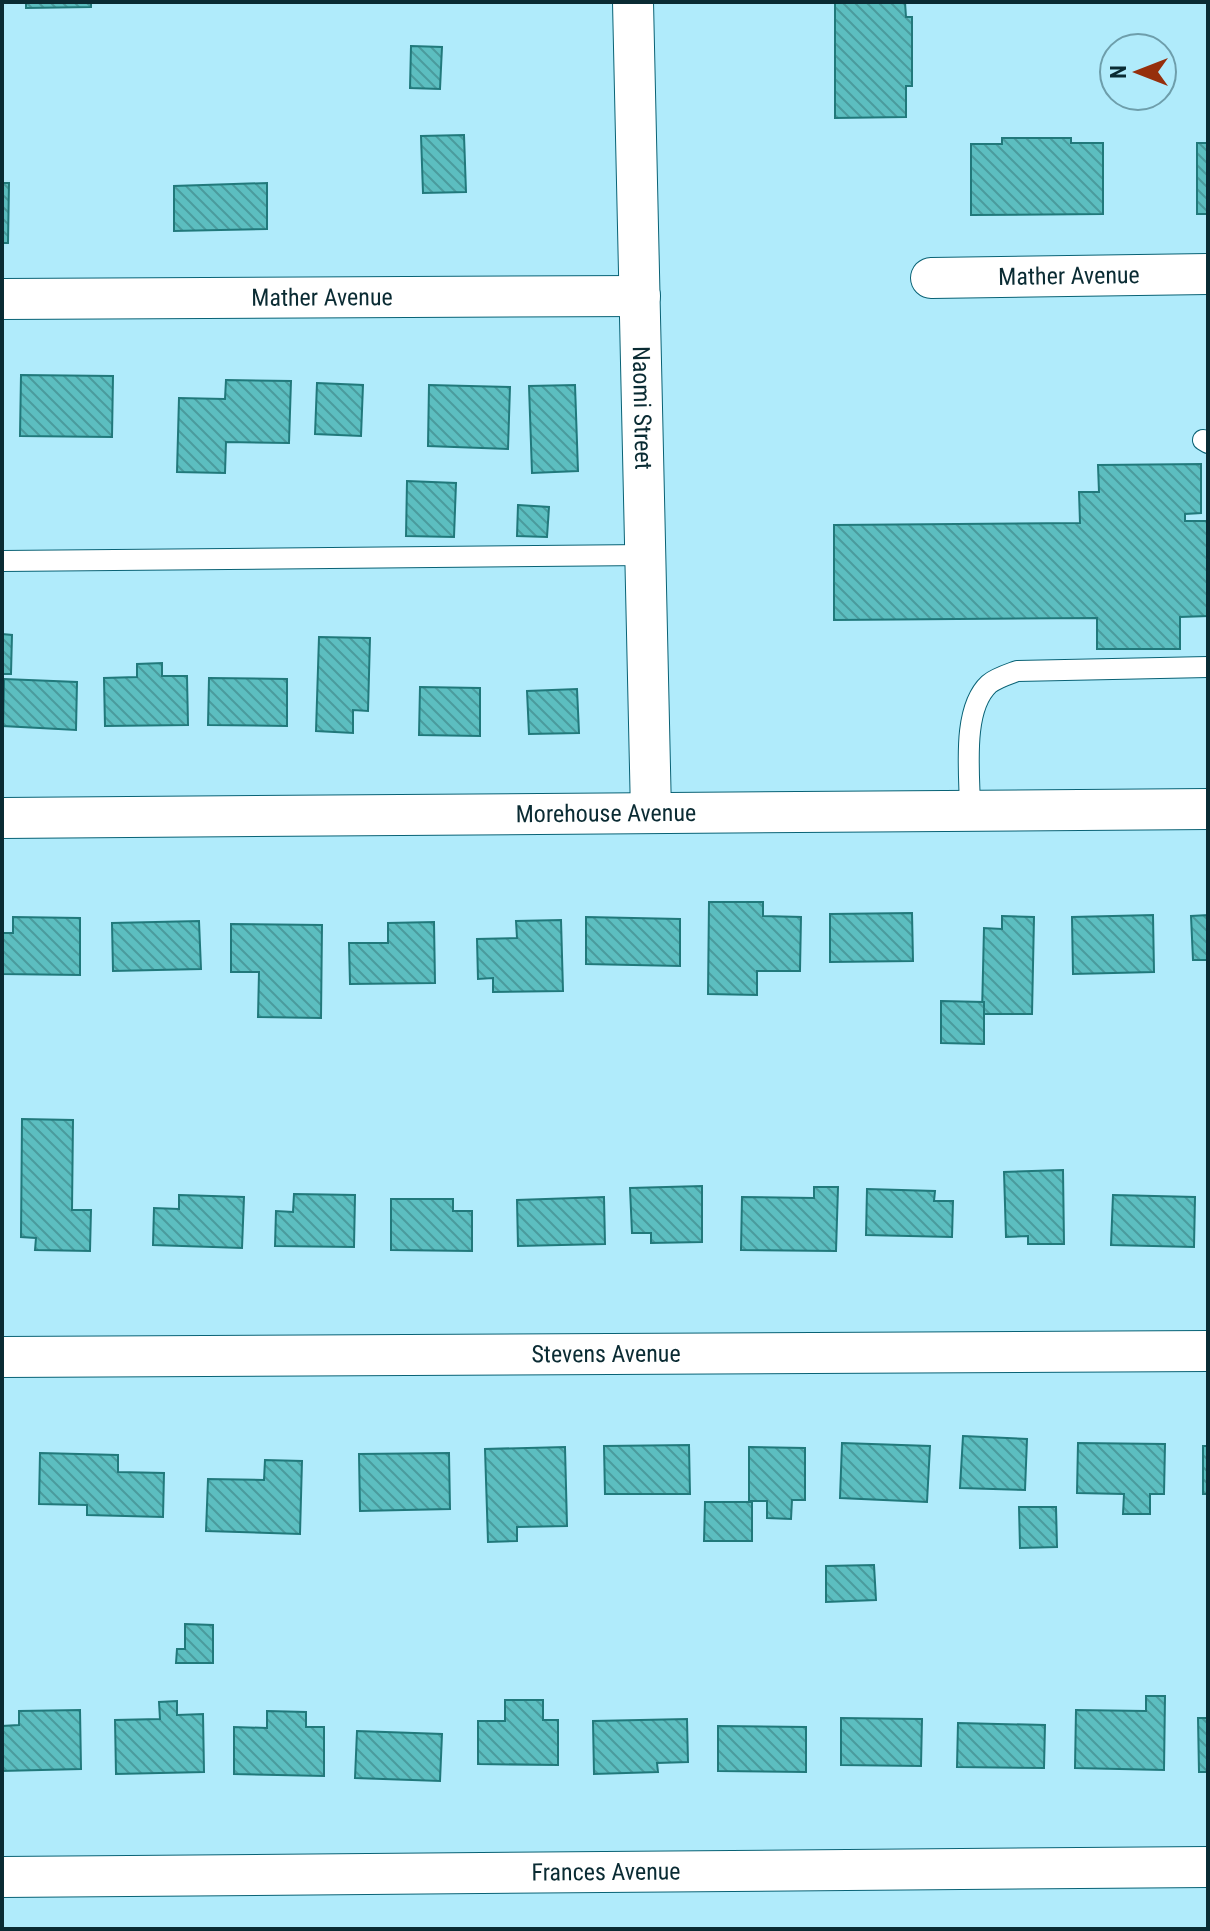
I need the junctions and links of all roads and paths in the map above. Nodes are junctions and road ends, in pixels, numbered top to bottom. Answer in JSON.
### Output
{"nodes":[{"id":1,"x":633,"y":2,"type":"edge"},
{"id":2,"x":1208,"y":274,"type":"edge"},
{"id":3,"x":931,"y":278,"type":"dead end"},
{"id":4,"x":640,"y":296,"type":"junction"},
{"id":5,"x":2,"y":299,"type":"edge"},
{"id":6,"x":646,"y":555,"type":"junction"},
{"id":7,"x":2,"y":561,"type":"edge"},
{"id":8,"x":1208,"y":667,"type":"edge"},
{"id":9,"x":1208,"y":809,"type":"edge"},
{"id":10,"x":970,"y":811,"type":"junction"},
{"id":11,"x":651,"y":813,"type":"junction"},
{"id":12,"x":2,"y":818,"type":"edge"},
{"id":13,"x":1208,"y":1351,"type":"edge"},
{"id":14,"x":2,"y":1357,"type":"edge"},
{"id":15,"x":1208,"y":1867,"type":"edge"},
{"id":16,"x":2,"y":1877,"type":"edge"}],
"edges":[{"from":1,"to":4,"type":"street","name":"Naomi Street"},
{"from":2,"to":3,"type":"street","name":"Mather Avenue"},
{"from":4,"to":5,"type":"street","name":"Mather Avenue"},
{"from":4,"to":6,"type":"street","name":"Naomi Street"},
{"from":6,"to":7,"type":"lane"},
{"from":6,"to":11,"type":"street","name":"Naomi Street"},
{"from":8,"to":10,"type":"lane"},
{"from":9,"to":10,"type":"street","name":"Morehouse Avenue"},
{"from":10,"to":11,"type":"street","name":"Morehouse Avenue"},
{"from":11,"to":12,"type":"street","name":"Morehouse Avenue"},
{"from":13,"to":14,"type":"street","name":"Stevens Avenue"},
{"from":15,"to":16,"type":"street","name":"Frances Avenue"}]}
